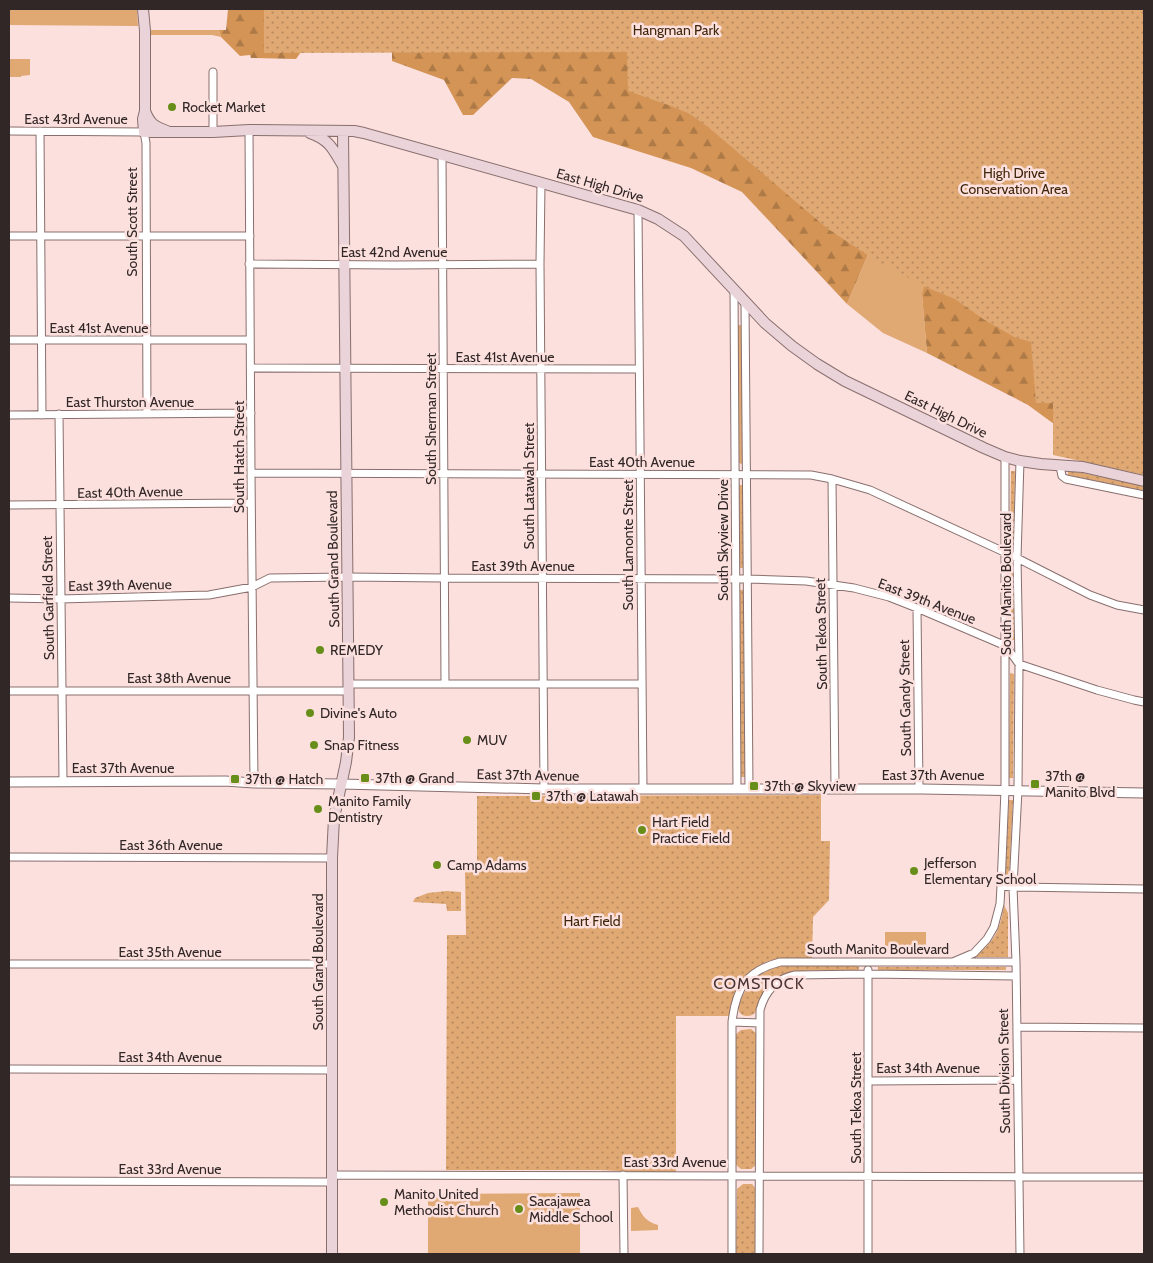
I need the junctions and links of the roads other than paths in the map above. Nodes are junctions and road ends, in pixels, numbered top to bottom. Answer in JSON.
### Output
{"nodes":[{"id":1,"x":143,"y":9,"type":"edge"},
{"id":2,"x":213,"y":72,"type":"dead end"},
{"id":3,"x":145,"y":111,"type":"junction"},
{"id":4,"x":249,"y":130,"type":"junction"},
{"id":5,"x":9,"y":131,"type":"edge"},
{"id":6,"x":40,"y":131,"type":"junction"},
{"id":7,"x":302,"y":131,"type":"junction"},
{"id":8,"x":343,"y":131,"type":"junction"},
{"id":9,"x":144,"y":132,"type":"junction"},
{"id":10,"x":172,"y":132,"type":"junction"},
{"id":11,"x":213,"y":132,"type":"junction"},
{"id":12,"x":442,"y":155,"type":"junction"},
{"id":13,"x":344,"y":167,"type":"junction"},
{"id":14,"x":541,"y":182,"type":"junction"},
{"id":15,"x":638,"y":210,"type":"junction"},
{"id":16,"x":9,"y":236,"type":"edge"},
{"id":17,"x":40,"y":236,"type":"junction"},
{"id":18,"x":146,"y":236,"type":"junction"},
{"id":19,"x":250,"y":236,"type":"junction"},
{"id":20,"x":250,"y":264,"type":"junction"},
{"id":21,"x":345,"y":264,"type":"junction"},
{"id":22,"x":442,"y":264,"type":"junction"},
{"id":23,"x":540,"y":264,"type":"junction"},
{"id":24,"x":734,"y":290,"type":"junction"},
{"id":25,"x":745,"y":303,"type":"junction"},
{"id":26,"x":9,"y":340,"type":"edge"},
{"id":27,"x":41,"y":340,"type":"junction"},
{"id":28,"x":147,"y":340,"type":"junction"},
{"id":29,"x":250,"y":340,"type":"junction"},
{"id":30,"x":251,"y":368,"type":"junction"},
{"id":31,"x":346,"y":369,"type":"junction"},
{"id":32,"x":444,"y":369,"type":"junction"},
{"id":33,"x":541,"y":369,"type":"junction"},
{"id":34,"x":639,"y":369,"type":"junction"},
{"id":35,"x":250,"y":413,"type":"junction"},
{"id":36,"x":59,"y":414,"type":"junction"},
{"id":37,"x":147,"y":414,"type":"junction"},
{"id":38,"x":9,"y":415,"type":"edge"},
{"id":39,"x":42,"y":415,"type":"junction"},
{"id":40,"x":1006,"y":457,"type":"junction"},
{"id":41,"x":1020,"y":461,"type":"junction"},
{"id":42,"x":1060,"y":466,"type":"junction"},
{"id":43,"x":251,"y":473,"type":"junction"},
{"id":44,"x":346,"y":473,"type":"junction"},
{"id":45,"x":444,"y":474,"type":"junction"},
{"id":46,"x":541,"y":474,"type":"junction"},
{"id":47,"x":640,"y":474,"type":"junction"},
{"id":48,"x":735,"y":474,"type":"junction"},
{"id":49,"x":747,"y":474,"type":"junction"},
{"id":50,"x":832,"y":479,"type":"junction"},
{"id":51,"x":1144,"y":481,"type":"edge"},
{"id":52,"x":1144,"y":495,"type":"edge"},
{"id":53,"x":251,"y":503,"type":"junction"},
{"id":54,"x":9,"y":505,"type":"edge"},
{"id":55,"x":59,"y":505,"type":"junction"},
{"id":56,"x":1006,"y":554,"type":"junction"},
{"id":57,"x":1017,"y":558,"type":"junction"},
{"id":58,"x":347,"y":577,"type":"junction"},
{"id":59,"x":444,"y":578,"type":"junction"},
{"id":60,"x":542,"y":579,"type":"junction"},
{"id":61,"x":641,"y":579,"type":"junction"},
{"id":62,"x":736,"y":579,"type":"junction"},
{"id":63,"x":747,"y":579,"type":"junction"},
{"id":64,"x":833,"y":584,"type":"junction"},
{"id":65,"x":252,"y":587,"type":"junction"},
{"id":66,"x":9,"y":598,"type":"edge"},
{"id":67,"x":60,"y":599,"type":"junction"},
{"id":68,"x":917,"y":608,"type":"junction"},
{"id":69,"x":1144,"y":610,"type":"edge"},
{"id":70,"x":1006,"y":646,"type":"junction"},
{"id":71,"x":1018,"y":664,"type":"junction"},
{"id":72,"x":445,"y":684,"type":"junction"},
{"id":73,"x":543,"y":684,"type":"junction"},
{"id":74,"x":642,"y":684,"type":"junction"},
{"id":75,"x":349,"y":687,"type":"junction"},
{"id":76,"x":9,"y":691,"type":"edge"},
{"id":77,"x":62,"y":691,"type":"junction"},
{"id":78,"x":253,"y":691,"type":"junction"},
{"id":79,"x":1144,"y":702,"type":"edge"},
{"id":80,"x":9,"y":782,"type":"edge"},
{"id":81,"x":63,"y":782,"type":"junction"},
{"id":82,"x":254,"y":783,"type":"junction"},
{"id":83,"x":341,"y":784,"type":"junction"},
{"id":84,"x":544,"y":789,"type":"junction"},
{"id":85,"x":643,"y":789,"type":"junction"},
{"id":86,"x":749,"y":789,"type":"junction"},
{"id":87,"x":835,"y":789,"type":"junction"},
{"id":88,"x":919,"y":789,"type":"junction"},
{"id":89,"x":737,"y":790,"type":"junction"},
{"id":90,"x":1005,"y":790,"type":"junction"},
{"id":91,"x":1018,"y":790,"type":"junction"},
{"id":92,"x":1144,"y":792,"type":"edge"},
{"id":93,"x":9,"y":857,"type":"edge"},
{"id":94,"x":332,"y":858,"type":"junction"},
{"id":95,"x":1002,"y":886,"type":"junction"},
{"id":96,"x":1013,"y":887,"type":"junction"},
{"id":97,"x":1144,"y":889,"type":"edge"},
{"id":98,"x":868,"y":962,"type":"junction"},
{"id":99,"x":953,"y":962,"type":"junction"},
{"id":100,"x":1016,"y":962,"type":"junction"},
{"id":101,"x":9,"y":964,"type":"edge"},
{"id":102,"x":332,"y":964,"type":"junction"},
{"id":103,"x":868,"y":974,"type":"junction"},
{"id":104,"x":1016,"y":976,"type":"junction"},
{"id":105,"x":732,"y":1022,"type":"junction"},
{"id":106,"x":760,"y":1023,"type":"junction"},
{"id":107,"x":1016,"y":1027,"type":"junction"},
{"id":108,"x":1144,"y":1028,"type":"edge"},
{"id":109,"x":9,"y":1069,"type":"edge"},
{"id":110,"x":332,"y":1070,"type":"junction"},
{"id":111,"x":1017,"y":1080,"type":"junction"},
{"id":112,"x":869,"y":1081,"type":"junction"},
{"id":113,"x":624,"y":1175,"type":"junction"},
{"id":114,"x":732,"y":1175,"type":"junction"},
{"id":115,"x":760,"y":1176,"type":"junction"},
{"id":116,"x":869,"y":1176,"type":"junction"},
{"id":117,"x":1018,"y":1176,"type":"junction"},
{"id":118,"x":1144,"y":1177,"type":"edge"},
{"id":119,"x":332,"y":1178,"type":"junction"},
{"id":120,"x":9,"y":1181,"type":"edge"},
{"id":121,"x":332,"y":1254,"type":"edge"},
{"id":122,"x":624,"y":1254,"type":"edge"},
{"id":123,"x":732,"y":1254,"type":"edge"},
{"id":124,"x":760,"y":1254,"type":"edge"},
{"id":125,"x":868,"y":1254,"type":"edge"},
{"id":126,"x":1020,"y":1254,"type":"edge"}],
"edges":[{"from":1,"to":3,"type":"main road","name":"South Scott Street"},
{"from":2,"to":11,"type":"street"},
{"from":3,"to":9,"type":"main road","name":"South Scott Street"},
{"from":3,"to":10,"type":"main road"},
{"from":4,"to":7,"type":"main road","name":"East High Drive"},
{"from":4,"to":11,"type":"main road","name":"East High Drive"},
{"from":4,"to":19,"type":"street","name":"South Hatch Street"},
{"from":5,"to":6,"type":"street","name":"East 43rd Avenue"},
{"from":6,"to":9,"type":"street","name":"East 43rd Avenue"},
{"from":6,"to":17,"type":"street"},
{"from":7,"to":8,"type":"main road","name":"East High Drive"},
{"from":7,"to":13,"type":"main road"},
{"from":8,"to":12,"type":"main road","name":"East High Drive"},
{"from":8,"to":13,"type":"main road","name":"South Grand Boulevard"},
{"from":9,"to":10,"type":"main road","name":"East High Drive"},
{"from":9,"to":18,"type":"street","name":"South Scott Street"},
{"from":10,"to":11,"type":"main road","name":"East High Drive"},
{"from":12,"to":14,"type":"main road","name":"East High Drive"},
{"from":12,"to":22,"type":"street","name":"South Sherman Street"},
{"from":13,"to":21,"type":"main road","name":"South Grand Boulevard"},
{"from":14,"to":15,"type":"main road","name":"East High Drive"},
{"from":14,"to":23,"type":"street","name":"South Latawah Street"},
{"from":15,"to":24,"type":"main road","name":"East High Drive"},
{"from":15,"to":34,"type":"street","name":"South Lamonte Street"},
{"from":16,"to":17,"type":"street"},
{"from":17,"to":18,"type":"street"},
{"from":17,"to":27,"type":"street"},
{"from":18,"to":19,"type":"street"},
{"from":18,"to":28,"type":"street","name":"South Scott Street"},
{"from":19,"to":20,"type":"street","name":"South Hatch Street"},
{"from":20,"to":21,"type":"street","name":"East 42nd Avenue"},
{"from":20,"to":29,"type":"street","name":"South Hatch Street"},
{"from":21,"to":22,"type":"street","name":"East 42nd Avenue"},
{"from":21,"to":31,"type":"main road","name":"South Grand Boulevard"},
{"from":22,"to":23,"type":"street","name":"East 42nd Avenue"},
{"from":22,"to":32,"type":"street","name":"South Sherman Street"},
{"from":23,"to":33,"type":"street","name":"South Latawah Street"},
{"from":24,"to":25,"type":"main road","name":"East High Drive"},
{"from":24,"to":48,"type":"street","name":"South Skyview Drive"},
{"from":25,"to":40,"type":"main road","name":"East High Drive"},
{"from":25,"to":49,"type":"street","name":"South Skyview Drive"},
{"from":26,"to":27,"type":"street","name":"East 41st Avenue"},
{"from":27,"to":28,"type":"street","name":"East 41st Avenue"},
{"from":27,"to":39,"type":"street"},
{"from":28,"to":29,"type":"street","name":"East 41st Avenue"},
{"from":28,"to":37,"type":"street","name":"South Scott Street"},
{"from":29,"to":30,"type":"street","name":"South Hatch Street"},
{"from":30,"to":31,"type":"street","name":"East 41st Avenue"},
{"from":30,"to":35,"type":"street","name":"South Hatch Street"},
{"from":31,"to":32,"type":"street","name":"East 41st Avenue"},
{"from":31,"to":44,"type":"main road","name":"South Grand Boulevard"},
{"from":32,"to":33,"type":"street","name":"East 41st Avenue"},
{"from":32,"to":45,"type":"street","name":"South Sherman Street"},
{"from":33,"to":34,"type":"street","name":"East 41st Avenue"},
{"from":33,"to":46,"type":"street","name":"South Latawah Street"},
{"from":34,"to":47,"type":"street","name":"South Lamonte Street"},
{"from":35,"to":37,"type":"street","name":"East Thurston Avenue"},
{"from":35,"to":43,"type":"street","name":"South Hatch Street"},
{"from":36,"to":37,"type":"street","name":"East Thurston Avenue"},
{"from":36,"to":39,"type":"street","name":"East Thurston Avenue"},
{"from":36,"to":55,"type":"street","name":"South Garfield Street"},
{"from":38,"to":39,"type":"street","name":"East Thurston Avenue"},
{"from":40,"to":41,"type":"main road","name":"East High Drive"},
{"from":40,"to":56,"type":"street","name":"South Manito Boulevard"},
{"from":41,"to":42,"type":"main road","name":"East High Drive"},
{"from":41,"to":57,"type":"street","name":"South Manito Boulevard"},
{"from":42,"to":51,"type":"main road","name":"East High Drive"},
{"from":42,"to":52,"type":"street"},
{"from":43,"to":44,"type":"street","name":"East 40th Avenue"},
{"from":43,"to":53,"type":"street","name":"South Hatch Street"},
{"from":44,"to":45,"type":"street","name":"East 40th Avenue"},
{"from":44,"to":58,"type":"main road","name":"South Grand Boulevard"},
{"from":45,"to":46,"type":"street","name":"East 40th Avenue"},
{"from":45,"to":59,"type":"street","name":"South Sherman Street"},
{"from":46,"to":47,"type":"street","name":"East 40th Avenue"},
{"from":46,"to":60,"type":"street","name":"South Latawah Street"},
{"from":47,"to":48,"type":"street","name":"East 40th Avenue"},
{"from":47,"to":61,"type":"street","name":"South Lamonte Street"},
{"from":48,"to":49,"type":"street","name":"East 40th Avenue"},
{"from":48,"to":62,"type":"street","name":"South Skyview Drive"},
{"from":49,"to":50,"type":"street","name":"East 40th Avenue"},
{"from":49,"to":63,"type":"street","name":"South Skyview Drive"},
{"from":50,"to":56,"type":"street","name":"East 40th Avenue"},
{"from":50,"to":64,"type":"street","name":"South Tekoa Street"},
{"from":53,"to":55,"type":"street","name":"East 40th Avenue"},
{"from":53,"to":65,"type":"street","name":"South Hatch Street"},
{"from":54,"to":55,"type":"street","name":"East 40th Avenue"},
{"from":55,"to":67,"type":"street","name":"South Garfield Street"},
{"from":56,"to":57,"type":"street","name":"East 40th Avenue"},
{"from":56,"to":70,"type":"street","name":"South Manito Boulevard"},
{"from":57,"to":69,"type":"street","name":"East 40th Avenue"},
{"from":57,"to":71,"type":"street","name":"South Manito Boulevard"},
{"from":58,"to":59,"type":"street","name":"East 39th Avenue"},
{"from":58,"to":65,"type":"street","name":"East 39th Avenue"},
{"from":58,"to":75,"type":"main road","name":"South Grand Boulevard"},
{"from":59,"to":60,"type":"street","name":"East 39th Avenue"},
{"from":59,"to":72,"type":"street","name":"South Sherman Street"},
{"from":60,"to":61,"type":"street","name":"East 39th Avenue"},
{"from":60,"to":73,"type":"street","name":"South Latawah Street"},
{"from":61,"to":62,"type":"street","name":"East 39th Avenue"},
{"from":61,"to":74,"type":"street","name":"South Lamonte Street"},
{"from":62,"to":63,"type":"street","name":"East 39th Avenue"},
{"from":62,"to":89,"type":"street","name":"South Skyview Drive"},
{"from":63,"to":64,"type":"street","name":"East 39th Avenue"},
{"from":63,"to":86,"type":"street","name":"South Skyview Drive"},
{"from":64,"to":68,"type":"street","name":"East 39th Avenue"},
{"from":64,"to":87,"type":"street","name":"South Tekoa Street"},
{"from":65,"to":67,"type":"street","name":"East 39th Avenue"},
{"from":65,"to":78,"type":"street","name":"South Hatch Street"},
{"from":66,"to":67,"type":"street","name":"East 39th Avenue"},
{"from":67,"to":77,"type":"street","name":"South Garfield Street"},
{"from":68,"to":70,"type":"street","name":"East 39th Avenue"},
{"from":68,"to":88,"type":"street","name":"South Gandy Street"},
{"from":70,"to":71,"type":"street"},
{"from":70,"to":90,"type":"street","name":"South Manito Boulevard"},
{"from":71,"to":79,"type":"street"},
{"from":71,"to":91,"type":"street","name":"South Manito Boulevard"},
{"from":72,"to":73,"type":"street","name":"East 38th Avenue"},
{"from":72,"to":75,"type":"street","name":"East 38th Avenue"},
{"from":73,"to":74,"type":"street","name":"East 38th Avenue"},
{"from":73,"to":84,"type":"street","name":"South Latawah Street"},
{"from":74,"to":85,"type":"street","name":"South Lamonte Street"},
{"from":75,"to":78,"type":"street","name":"East 38th Avenue"},
{"from":75,"to":83,"type":"main road","name":"South Grand Boulevard"},
{"from":76,"to":77,"type":"street","name":"East 38th Avenue"},
{"from":77,"to":78,"type":"street","name":"East 38th Avenue"},
{"from":77,"to":81,"type":"street","name":"South Garfield Street"},
{"from":78,"to":82,"type":"street","name":"South Hatch Street"},
{"from":80,"to":81,"type":"street","name":"East 37th Avenue"},
{"from":81,"to":82,"type":"street","name":"East 37th Avenue"},
{"from":82,"to":83,"type":"street","name":"East 37th Avenue"},
{"from":83,"to":84,"type":"street","name":"East 37th Avenue"},
{"from":83,"to":94,"type":"main road","name":"South Grand Boulevard"},
{"from":84,"to":85,"type":"street","name":"East 37th Avenue"},
{"from":85,"to":89,"type":"street","name":"East 37th Avenue"},
{"from":86,"to":87,"type":"street","name":"East 37th Avenue"},
{"from":86,"to":89,"type":"street","name":"East 37th Avenue"},
{"from":87,"to":88,"type":"street","name":"East 37th Avenue"},
{"from":88,"to":90,"type":"street","name":"East 37th Avenue"},
{"from":90,"to":91,"type":"street","name":"East 37th Avenue"},
{"from":90,"to":95,"type":"street","name":"South Manito Boulevard"},
{"from":91,"to":92,"type":"street","name":"East 37th Avenue"},
{"from":91,"to":96,"type":"street","name":"South Manito Boulevard"},
{"from":93,"to":94,"type":"street","name":"East 36th Avenue"},
{"from":94,"to":102,"type":"main road","name":"South Grand Boulevard"},
{"from":95,"to":96,"type":"street"},
{"from":95,"to":99,"type":"street","name":"South Manito Boulevard"},
{"from":96,"to":97,"type":"street"},
{"from":96,"to":100,"type":"street","name":"South Division Street"},
{"from":98,"to":99,"type":"street","name":"South Manito Boulevard"},
{"from":98,"to":103,"type":"street","name":"South Tekoa Street"},
{"from":98,"to":105,"type":"street","name":"South Manito Boulevard"},
{"from":99,"to":100,"type":"street"},
{"from":100,"to":104,"type":"street","name":"South Division Street"},
{"from":101,"to":102,"type":"street","name":"East 35th Avenue"},
{"from":102,"to":110,"type":"main road","name":"South Grand Boulevard"},
{"from":103,"to":104,"type":"street","name":"South Manito Boulevard"},
{"from":103,"to":106,"type":"street","name":"South Manito Boulevard"},
{"from":103,"to":112,"type":"street","name":"South Tekoa Street"},
{"from":104,"to":107,"type":"street","name":"South Division Street"},
{"from":105,"to":106,"type":"street"},
{"from":105,"to":114,"type":"street","name":"South Manito Boulevard"},
{"from":106,"to":115,"type":"street","name":"South Manito Boulevard"},
{"from":107,"to":108,"type":"street"},
{"from":107,"to":111,"type":"street","name":"South Division Street"},
{"from":109,"to":110,"type":"street","name":"East 34th Avenue"},
{"from":110,"to":119,"type":"main road","name":"South Grand Boulevard"},
{"from":111,"to":112,"type":"street","name":"East 34th Avenue"},
{"from":111,"to":117,"type":"street","name":"South Division Street"},
{"from":112,"to":116,"type":"street","name":"South Tekoa Street"},
{"from":113,"to":114,"type":"street","name":"East 33rd Avenue"},
{"from":113,"to":119,"type":"street","name":"East 33rd Avenue"},
{"from":113,"to":122,"type":"street"},
{"from":114,"to":115,"type":"street","name":"East 33rd Avenue"},
{"from":114,"to":123,"type":"street","name":"South Manito Boulevard"},
{"from":115,"to":116,"type":"street","name":"East 33rd Avenue"},
{"from":115,"to":124,"type":"street","name":"South Manito Boulevard"},
{"from":116,"to":117,"type":"street","name":"East 33rd Avenue"},
{"from":116,"to":125,"type":"street","name":"South Tekoa Street"},
{"from":117,"to":118,"type":"street","name":"East 33rd Avenue"},
{"from":117,"to":126,"type":"street","name":"South Division Street"},
{"from":119,"to":120,"type":"street","name":"East 33rd Avenue"},
{"from":119,"to":121,"type":"main road","name":"South Grand Boulevard"}]}
